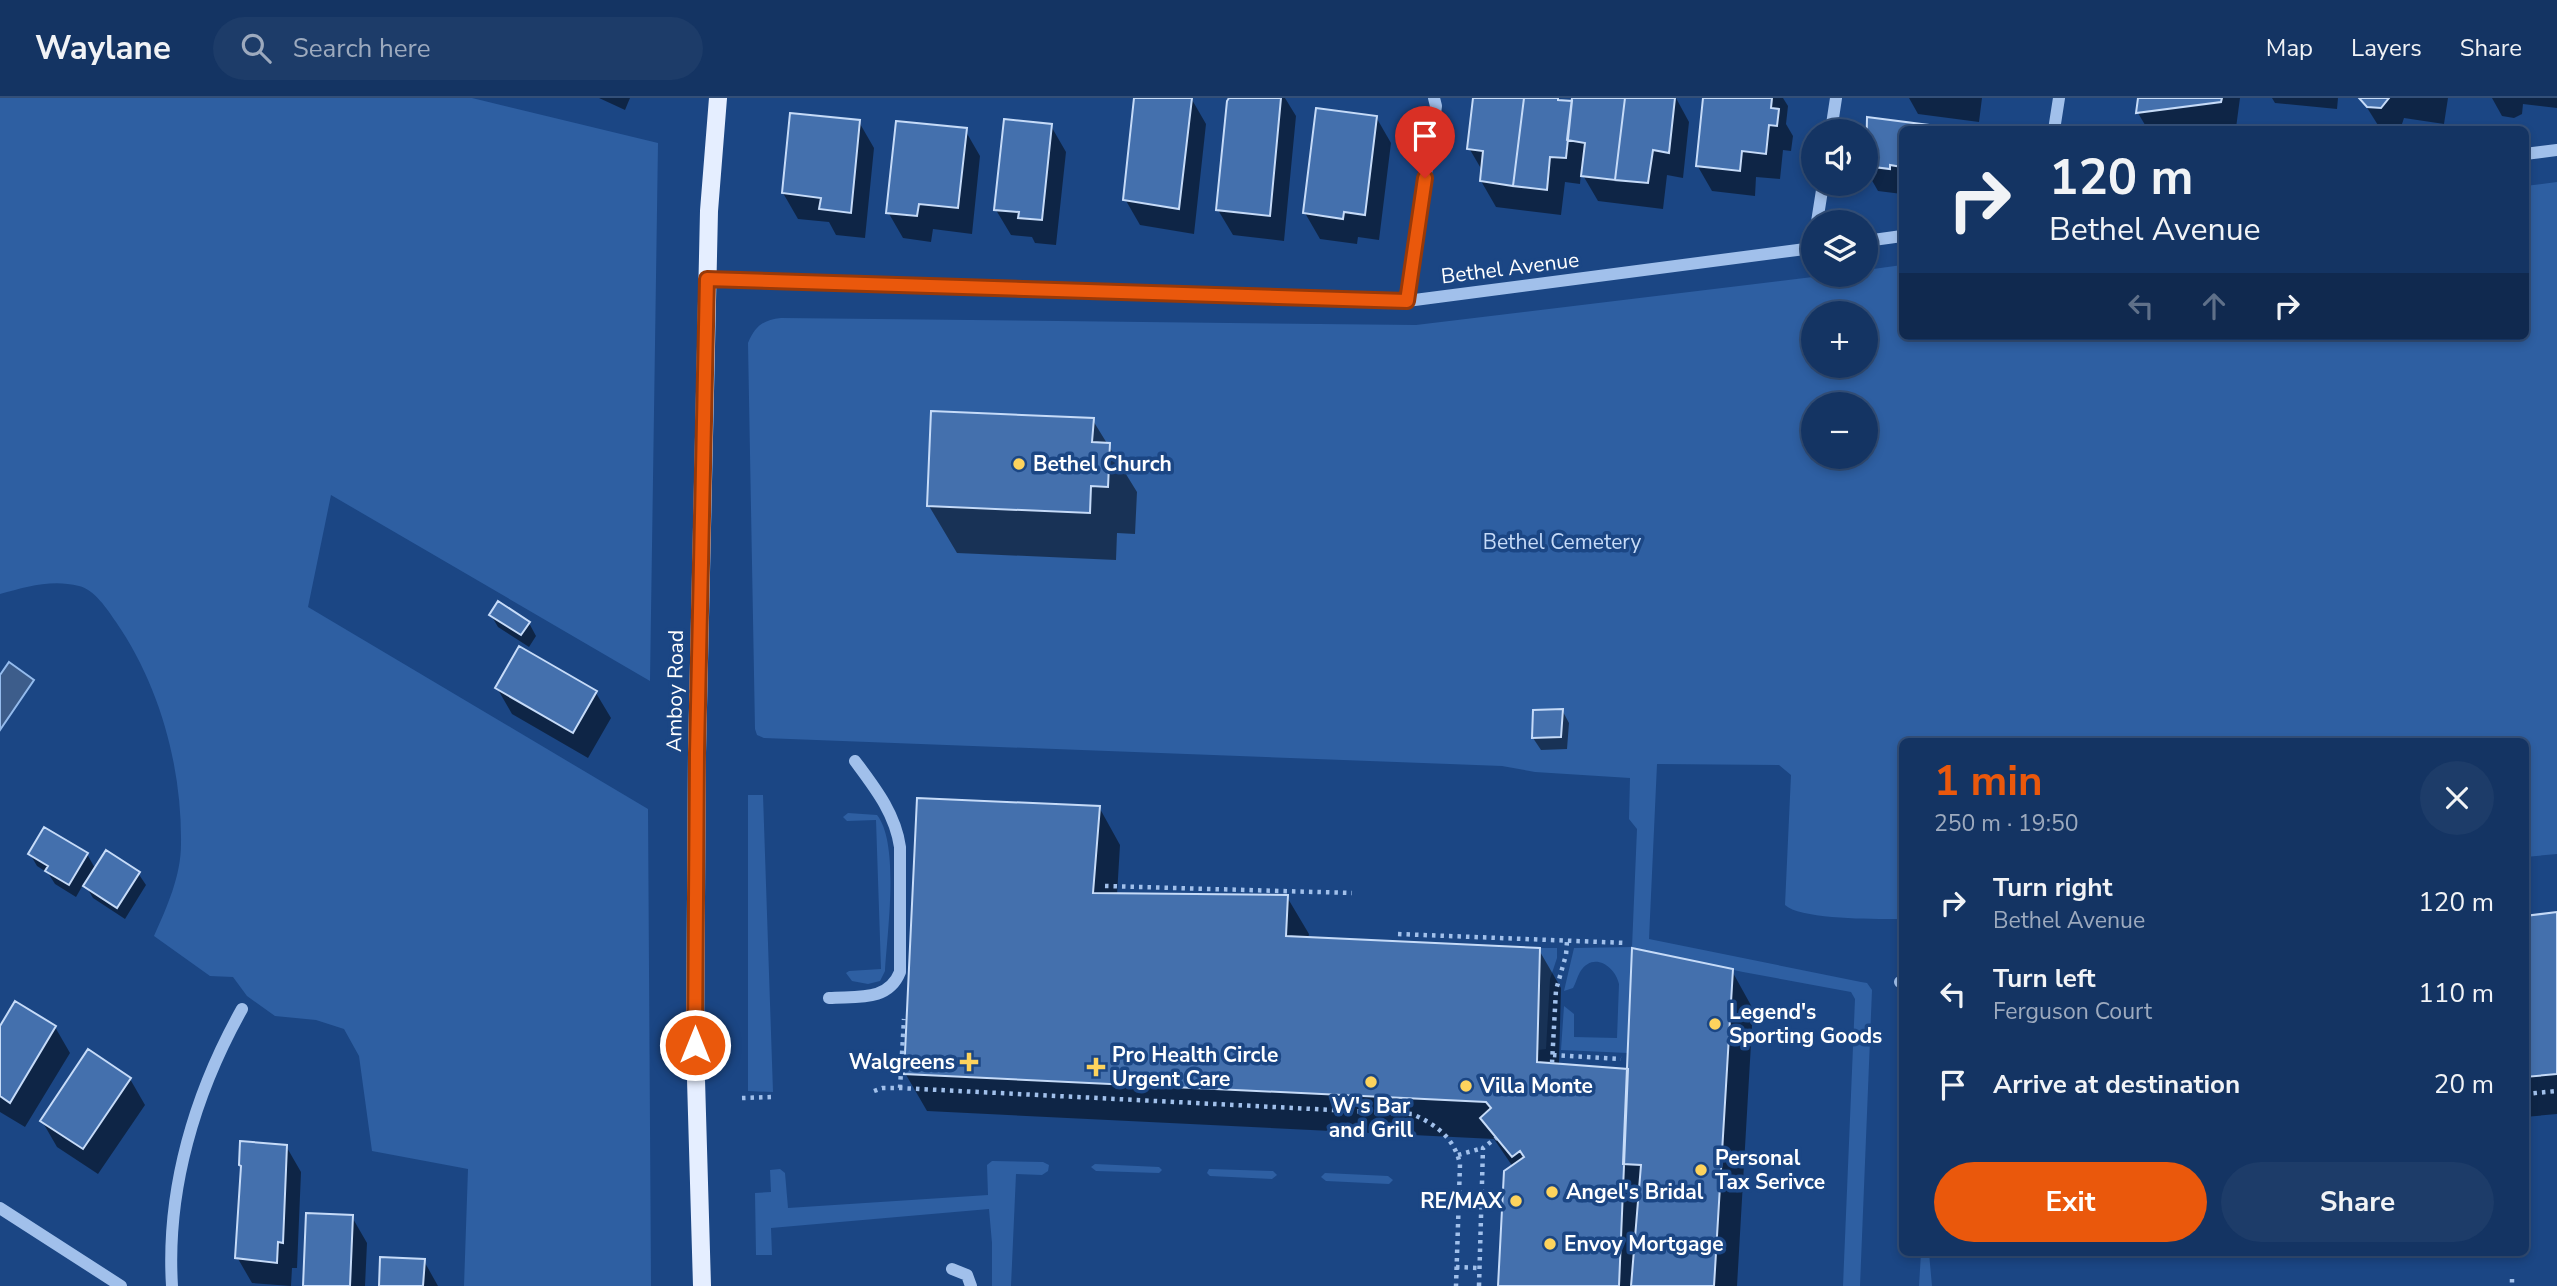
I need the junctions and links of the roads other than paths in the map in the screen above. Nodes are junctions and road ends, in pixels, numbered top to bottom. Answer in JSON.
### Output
{"nodes":[{"id":1,"x":718,"y":98,"type":"edge"},
{"id":2,"x":1434,"y":98,"type":"edge"},
{"id":3,"x":1836,"y":98,"type":"edge"},
{"id":4,"x":2059,"y":98,"type":"edge"},
{"id":5,"x":1833,"y":119,"type":"edge"},
{"id":6,"x":2055,"y":126,"type":"edge"},
{"id":7,"x":2557,"y":150,"type":"edge"},
{"id":8,"x":2529,"y":154,"type":"edge"},
{"id":9,"x":1899,"y":236,"type":"edge"},
{"id":10,"x":1878,"y":239,"type":"edge"},
{"id":11,"x":1801,"y":250,"type":"edge"},
{"id":12,"x":707,"y":279,"type":"junction"},
{"id":13,"x":1407,"y":301,"type":"junction"},
{"id":14,"x":855,"y":761,"type":"dead end"},
{"id":15,"x":829,"y":998,"type":"dead end"},
{"id":16,"x":242,"y":1009,"type":"dead end"},
{"id":17,"x":0,"y":1208,"type":"edge"},
{"id":18,"x":952,"y":1269,"type":"dead end"},
{"id":19,"x":121,"y":1286,"type":"edge"},
{"id":20,"x":172,"y":1286,"type":"edge"},
{"id":21,"x":702,"y":1286,"type":"edge"},
{"id":22,"x":971,"y":1286,"type":"edge"}],
"edges":[{"from":1,"to":12,"type":"main road","name":"Amboy Road"},
{"from":2,"to":13,"type":"street"},
{"from":3,"to":5,"type":"street"},
{"from":4,"to":6,"type":"street"},
{"from":7,"to":8,"type":"street"},
{"from":9,"to":10,"type":"street"},
{"from":11,"to":13,"type":"street","name":"Bethel Avenue"},
{"from":12,"to":13,"type":"street","name":"Bethel Avenue"},
{"from":12,"to":21,"type":"main road","name":"Amboy Road"},
{"from":14,"to":15,"type":"street"},
{"from":16,"to":20,"type":"street"},
{"from":17,"to":19,"type":"street"},
{"from":18,"to":22,"type":"street"}]}
